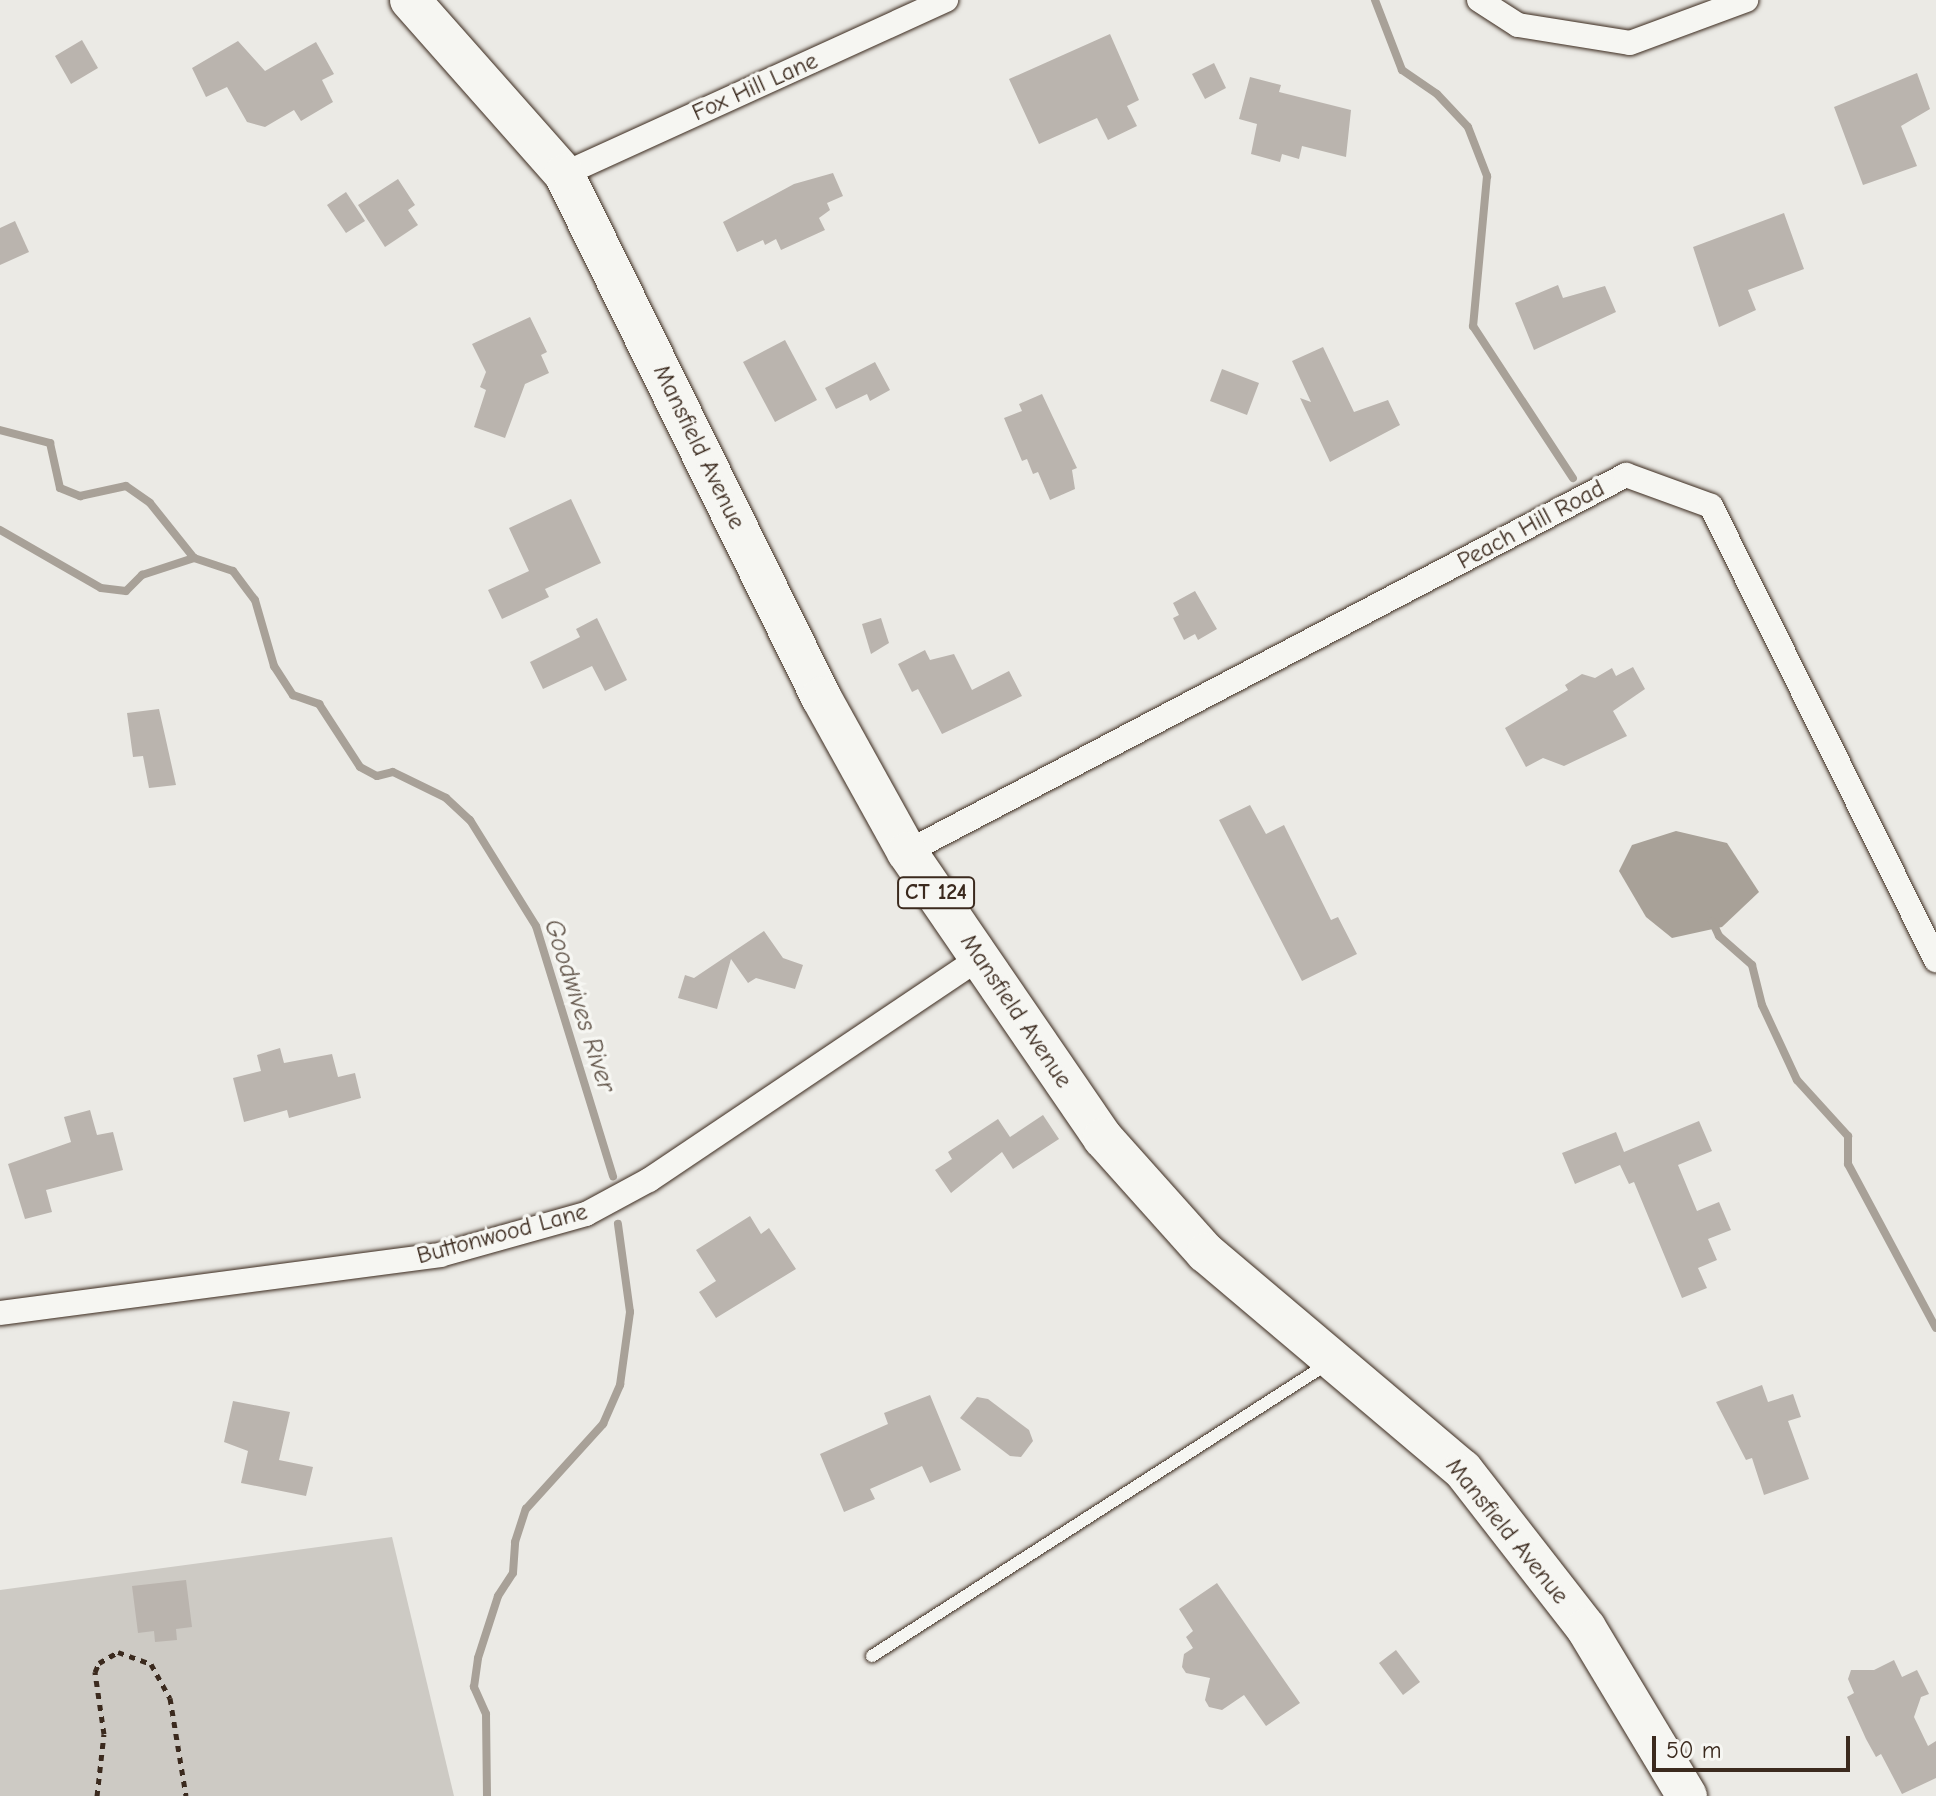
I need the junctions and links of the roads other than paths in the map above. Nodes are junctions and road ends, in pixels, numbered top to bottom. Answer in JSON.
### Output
{"nodes":[{"id":1,"x":410,"y":0,"type":"edge"},
{"id":2,"x":946,"y":0,"type":"edge"},
{"id":3,"x":1479,"y":0,"type":"edge"},
{"id":4,"x":1746,"y":0,"type":"edge"},
{"id":5,"x":564,"y":174,"type":"junction"},
{"id":6,"x":907,"y":852,"type":"junction"},
{"id":7,"x":981,"y":957,"type":"junction"},
{"id":8,"x":1936,"y":960,"type":"edge"},
{"id":9,"x":0,"y":1313,"type":"edge"},
{"id":10,"x":1333,"y":1361,"type":"junction"},
{"id":11,"x":872,"y":1656,"type":"dead end"},
{"id":12,"x":1687,"y":1796,"type":"edge"}],
"edges":[{"from":1,"to":5,"type":"main road","name":"Mansfield Avenue","number":"CT 124"},
{"from":2,"to":5,"type":"street","name":"Fox Hill Lane"},
{"from":3,"to":4,"type":"street"},
{"from":5,"to":6,"type":"main road","name":"Mansfield Avenue","number":"CT 124"},
{"from":6,"to":7,"type":"main road","name":"Mansfield Avenue","number":"CT 124"},
{"from":6,"to":8,"type":"street","name":"Peach Hill Road"},
{"from":7,"to":9,"type":"street","name":"Buttonwood Lane"},
{"from":7,"to":10,"type":"main road","name":"Mansfield Avenue","number":"CT 124"},
{"from":10,"to":11,"type":"lane"},
{"from":10,"to":12,"type":"main road","name":"Mansfield Avenue","number":"CT 124"}]}
